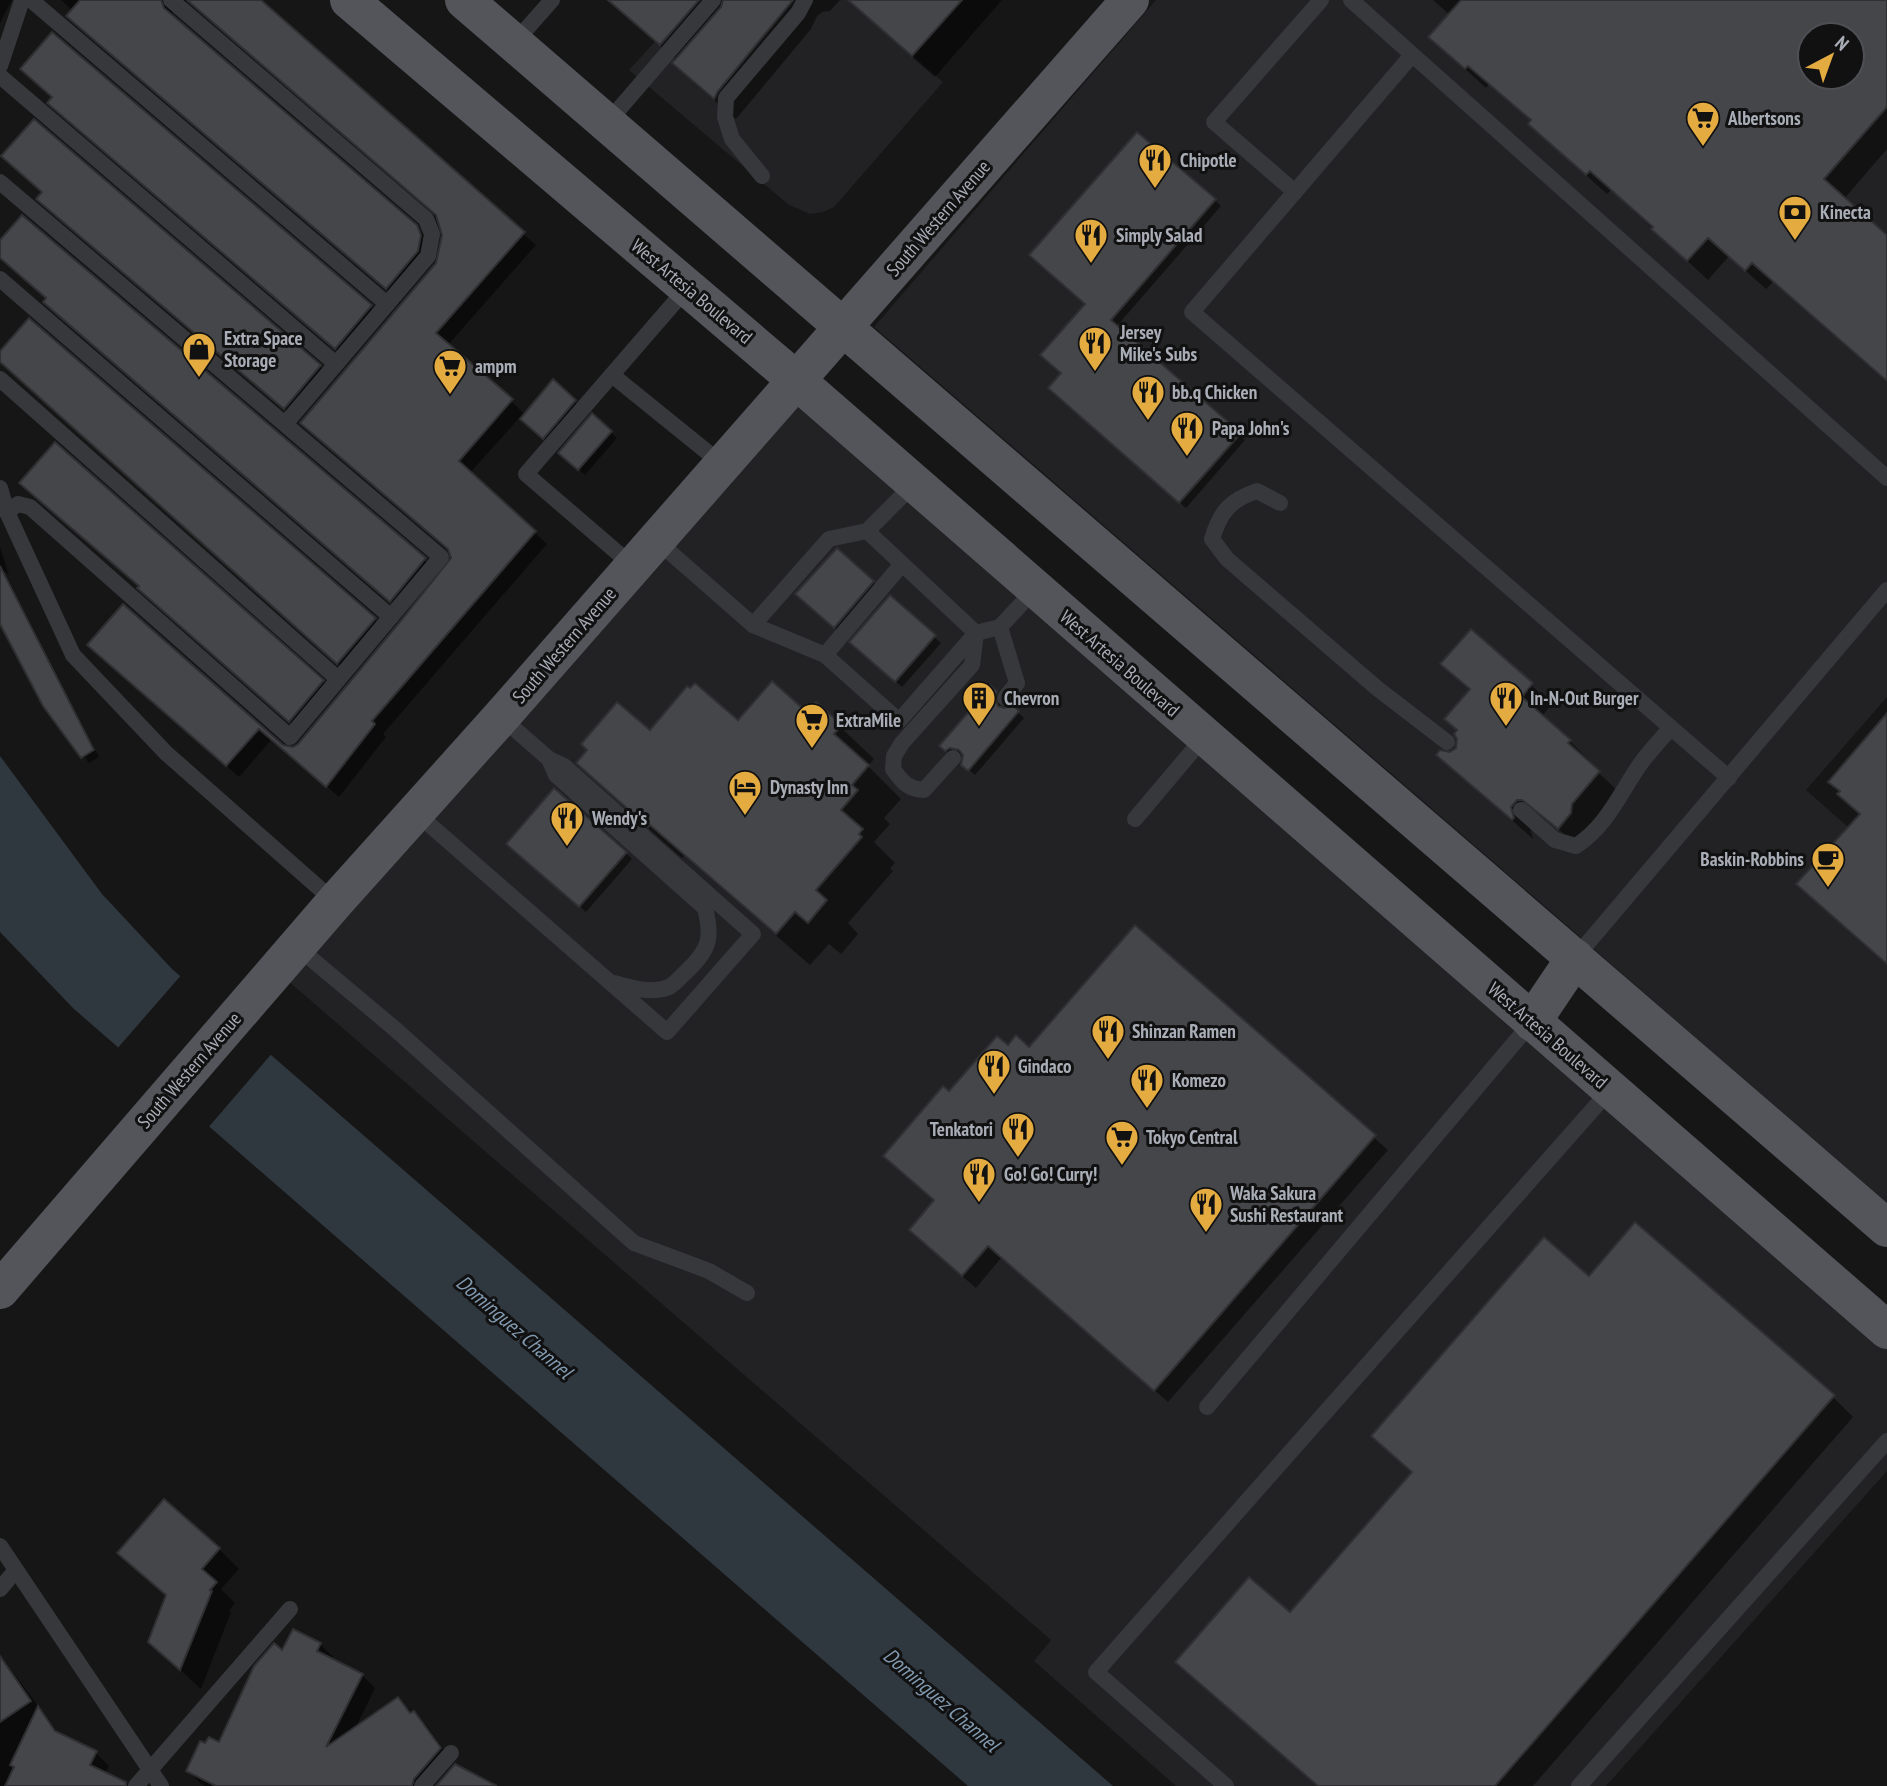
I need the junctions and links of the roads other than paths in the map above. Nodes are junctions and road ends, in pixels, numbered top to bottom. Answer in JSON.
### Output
{"nodes":[{"id":1,"x":22,"y":0,"type":"edge"},
{"id":2,"x":31,"y":0,"type":"edge"},
{"id":3,"x":171,"y":0,"type":"edge"},
{"id":4,"x":349,"y":0,"type":"edge"},
{"id":5,"x":464,"y":0,"type":"edge"},
{"id":6,"x":552,"y":0,"type":"edge"},
{"id":7,"x":713,"y":0,"type":"edge"},
{"id":8,"x":805,"y":0,"type":"edge"},
{"id":9,"x":1130,"y":0,"type":"edge"},
{"id":10,"x":1321,"y":0,"type":"edge"},
{"id":11,"x":1350,"y":0,"type":"edge"},
{"id":12,"x":514,"y":43,"type":"junction"},
{"id":13,"x":1412,"y":55,"type":"junction"},
{"id":14,"x":0,"y":66,"type":"edge"},
{"id":15,"x":0,"y":76,"type":"edge"},
{"id":16,"x":607,"y":123,"type":"junction"},
{"id":17,"x":762,"y":176,"type":"dead end"},
{"id":18,"x":0,"y":182,"type":"edge"},
{"id":19,"x":1295,"y":192,"type":"junction"},
{"id":20,"x":0,"y":279,"type":"edge"},
{"id":21,"x":687,"y":288,"type":"junction"},
{"id":22,"x":387,"y":304,"type":"junction"},
{"id":23,"x":843,"y":326,"type":"junction"},
{"id":24,"x":336,"y":364,"type":"junction"},
{"id":25,"x":612,"y":375,"type":"junction"},
{"id":26,"x":0,"y":379,"type":"edge"},
{"id":27,"x":796,"y":380,"type":"junction"},
{"id":28,"x":285,"y":424,"type":"junction"},
{"id":29,"x":722,"y":464,"type":"junction"},
{"id":30,"x":1887,"y":478,"type":"edge"},
{"id":31,"x":915,"y":482,"type":"junction"},
{"id":32,"x":0,"y":488,"type":"edge"},
{"id":33,"x":1280,"y":503,"type":"dead end"},
{"id":34,"x":7,"y":512,"type":"junction"},
{"id":35,"x":867,"y":531,"type":"junction"},
{"id":36,"x":645,"y":553,"type":"junction"},
{"id":37,"x":902,"y":564,"type":"junction"},
{"id":38,"x":1035,"y":589,"type":"junction"},
{"id":39,"x":1887,"y":590,"type":"edge"},
{"id":40,"x":391,"y":617,"type":"junction"},
{"id":41,"x":753,"y":625,"type":"junction"},
{"id":42,"x":1000,"y":627,"type":"junction"},
{"id":43,"x":976,"y":633,"type":"junction"},
{"id":44,"x":825,"y":655,"type":"junction"},
{"id":45,"x":338,"y":679,"type":"junction"},
{"id":46,"x":1005,"y":698,"type":"dead end"},
{"id":47,"x":501,"y":716,"type":"junction"},
{"id":48,"x":1670,"y":729,"type":"junction"},
{"id":49,"x":1205,"y":736,"type":"junction"},
{"id":50,"x":1447,"y":742,"type":"dead end"},
{"id":51,"x":953,"y":758,"type":"dead end"},
{"id":52,"x":549,"y":759,"type":"junction"},
{"id":53,"x":1729,"y":778,"type":"junction"},
{"id":54,"x":1521,"y":810,"type":"dead end"},
{"id":55,"x":415,"y":813,"type":"junction"},
{"id":56,"x":1135,"y":819,"type":"dead end"},
{"id":57,"x":335,"y":902,"type":"junction"},
{"id":58,"x":296,"y":946,"type":"junction"},
{"id":59,"x":1575,"y":958,"type":"junction"},
{"id":60,"x":609,"y":981,"type":"junction"},
{"id":61,"x":1532,"y":1022,"type":"junction"},
{"id":62,"x":1610,"y":1090,"type":"junction"},
{"id":63,"x":1887,"y":1228,"type":"edge"},
{"id":64,"x":3,"y":1282,"type":"edge"},
{"id":65,"x":747,"y":1293,"type":"dead end"},
{"id":66,"x":1887,"y":1330,"type":"edge"},
{"id":67,"x":1206,"y":1407,"type":"dead end"},
{"id":68,"x":1887,"y":1441,"type":"edge"},
{"id":69,"x":0,"y":1546,"type":"edge"},
{"id":70,"x":16,"y":1570,"type":"junction"},
{"id":71,"x":0,"y":1589,"type":"edge"},
{"id":72,"x":290,"y":1609,"type":"dead end"},
{"id":73,"x":451,"y":1753,"type":"dead end"},
{"id":74,"x":150,"y":1770,"type":"junction"},
{"id":75,"x":136,"y":1786,"type":"edge"},
{"id":76,"x":162,"y":1786,"type":"edge"},
{"id":77,"x":422,"y":1786,"type":"edge"},
{"id":78,"x":1226,"y":1786,"type":"edge"},
{"id":79,"x":1579,"y":1786,"type":"edge"}],
"edges":[{"from":1,"to":14,"type":"lane"},
{"from":2,"to":22,"type":"lane"},
{"from":3,"to":22,"type":"lane"},
{"from":4,"to":21,"type":"main road","name":"West Artesia Boulevard"},
{"from":5,"to":12,"type":"main road"},
{"from":6,"to":12,"type":"lane"},
{"from":7,"to":16,"type":"lane"},
{"from":8,"to":17,"type":"lane"},
{"from":9,"to":23,"type":"main road","name":"South Western Avenue"},
{"from":10,"to":19,"type":"lane"},
{"from":11,"to":13,"type":"lane"},
{"from":12,"to":16,"type":"main road"},
{"from":13,"to":19,"type":"lane"},
{"from":13,"to":30,"type":"lane"},
{"from":15,"to":24,"type":"lane"},
{"from":16,"to":23,"type":"main road"},
{"from":18,"to":28,"type":"lane"},
{"from":19,"to":48,"type":"lane"},
{"from":20,"to":40,"type":"lane"},
{"from":21,"to":25,"type":"lane"},
{"from":21,"to":27,"type":"main road","name":"West Artesia Boulevard"},
{"from":22,"to":24,"type":"lane"},
{"from":23,"to":27,"type":"main road","name":"South Western Avenue"},
{"from":23,"to":59,"type":"main road"},
{"from":24,"to":28,"type":"lane"},
{"from":25,"to":29,"type":"lane"},
{"from":25,"to":36,"type":"lane"},
{"from":26,"to":45,"type":"lane"},
{"from":27,"to":29,"type":"main road","name":"South Western Avenue"},
{"from":27,"to":31,"type":"main road","name":"West Artesia Boulevard"},
{"from":28,"to":40,"type":"lane"},
{"from":29,"to":36,"type":"main road","name":"South Western Avenue"},
{"from":31,"to":35,"type":"lane"},
{"from":31,"to":38,"type":"main road","name":"West Artesia Boulevard"},
{"from":32,"to":34,"type":"lane"},
{"from":33,"to":50,"type":"lane"},
{"from":34,"to":45,"type":"lane"},
{"from":34,"to":57,"type":"lane"},
{"from":35,"to":37,"type":"lane"},
{"from":35,"to":41,"type":"lane"},
{"from":36,"to":41,"type":"lane"},
{"from":36,"to":47,"type":"main road","name":"South Western Avenue"},
{"from":37,"to":43,"type":"lane"},
{"from":37,"to":44,"type":"lane"},
{"from":38,"to":42,"type":"lane"},
{"from":38,"to":49,"type":"main road","name":"West Artesia Boulevard"},
{"from":39,"to":53,"type":"lane"},
{"from":40,"to":45,"type":"lane"},
{"from":41,"to":44,"type":"lane"},
{"from":42,"to":43,"type":"lane"},
{"from":42,"to":46,"type":"lane"},
{"from":43,"to":44,"type":"lane"},
{"from":43,"to":51,"type":"lane"},
{"from":47,"to":52,"type":"lane"},
{"from":47,"to":55,"type":"main road","name":"South Western Avenue"},
{"from":48,"to":53,"type":"lane"},
{"from":48,"to":54,"type":"lane"},
{"from":49,"to":56,"type":"lane"},
{"from":49,"to":61,"type":"main road","name":"West Artesia Boulevard"},
{"from":52,"to":60,"type":"lane"},
{"from":52,"to":60,"type":"lane"},
{"from":53,"to":59,"type":"lane"},
{"from":55,"to":57,"type":"main road","name":"South Western Avenue"},
{"from":55,"to":60,"type":"lane"},
{"from":57,"to":58,"type":"main road","name":"South Western Avenue"},
{"from":58,"to":64,"type":"main road","name":"South Western Avenue"},
{"from":58,"to":65,"type":"lane"},
{"from":59,"to":61,"type":"main road"},
{"from":59,"to":63,"type":"main road"},
{"from":61,"to":62,"type":"main road","name":"West Artesia Boulevard"},
{"from":61,"to":67,"type":"lane"},
{"from":62,"to":66,"type":"main road","name":"West Artesia Boulevard"},
{"from":62,"to":78,"type":"lane"},
{"from":68,"to":79,"type":"lane"},
{"from":69,"to":70,"type":"lane"},
{"from":70,"to":71,"type":"lane"},
{"from":70,"to":74,"type":"lane"},
{"from":72,"to":74,"type":"lane"},
{"from":73,"to":77,"type":"lane"},
{"from":74,"to":75,"type":"lane"},
{"from":74,"to":76,"type":"lane"}]}
